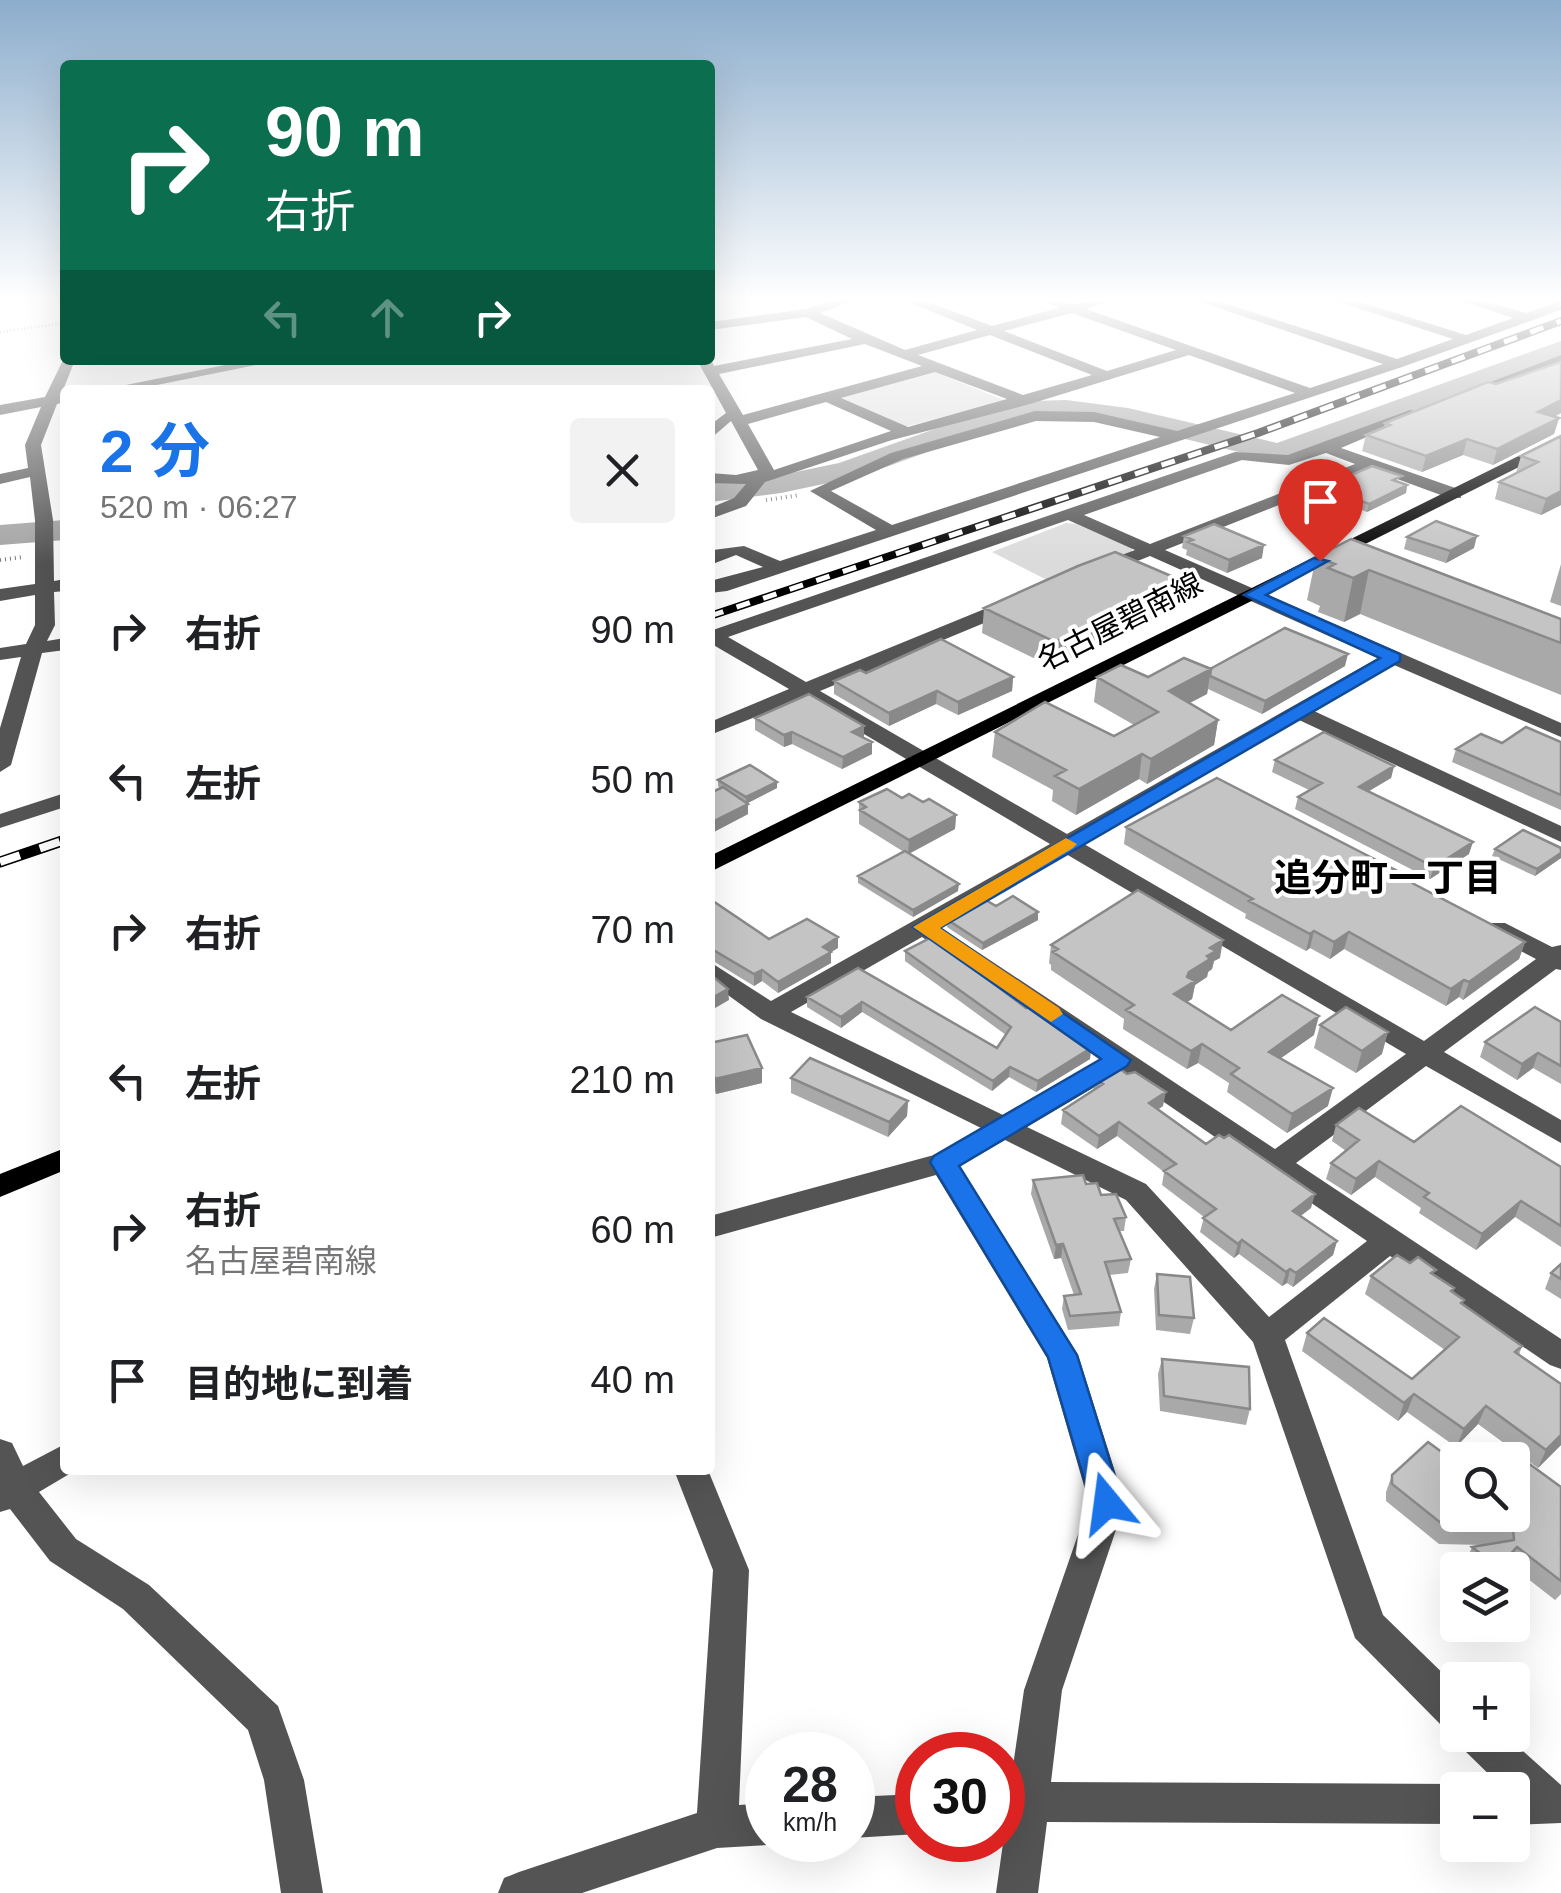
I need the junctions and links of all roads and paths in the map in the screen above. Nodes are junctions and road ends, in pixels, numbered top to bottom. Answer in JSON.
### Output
{"nodes":[{"id":1,"x":720,"y":387,"type":"edge"},
{"id":2,"x":862,"y":387,"type":"edge"},
{"id":3,"x":986,"y":387,"type":"edge"},
{"id":4,"x":1066,"y":387,"type":"edge"},
{"id":5,"x":1293,"y":387,"type":"edge"},
{"id":6,"x":1322,"y":387,"type":"edge"},
{"id":7,"x":1485,"y":387,"type":"edge"},
{"id":8,"x":1307,"y":392,"type":"junction"},
{"id":9,"x":827,"y":397,"type":"junction"},
{"id":10,"x":59,"y":399,"type":"edge"},
{"id":11,"x":1019,"y":401,"type":"junction"},
{"id":12,"x":0,"y":410,"type":"edge"},
{"id":13,"x":738,"y":418,"type":"junction"},
{"id":14,"x":1208,"y":425,"type":"junction"},
{"id":15,"x":715,"y":429,"type":"edge"},
{"id":16,"x":907,"y":432,"type":"junction"},
{"id":17,"x":1179,"y":436,"type":"junction"},
{"id":18,"x":1560,"y":441,"type":"edge"},
{"id":19,"x":1326,"y":448,"type":"junction"},
{"id":20,"x":1369,"y":464,"type":"junction"},
{"id":21,"x":35,"y":471,"type":"junction"},
{"id":22,"x":715,"y":478,"type":"edge"},
{"id":23,"x":761,"y":478,"type":"junction"},
{"id":24,"x":0,"y":479,"type":"edge"},
{"id":25,"x":818,"y":492,"type":"junction"},
{"id":26,"x":1455,"y":494,"type":"junction"},
{"id":27,"x":742,"y":500,"type":"junction"},
{"id":28,"x":715,"y":503,"type":"edge"},
{"id":29,"x":715,"y":512,"type":"edge"},
{"id":30,"x":1068,"y":514,"type":"junction"},
{"id":31,"x":60,"y":517,"type":"edge"},
{"id":32,"x":44,"y":519,"type":"junction"},
{"id":33,"x":891,"y":531,"type":"junction"},
{"id":34,"x":1152,"y":550,"type":"junction"},
{"id":35,"x":715,"y":556,"type":"edge"},
{"id":36,"x":778,"y":568,"type":"junction"},
{"id":37,"x":1078,"y":579,"type":"edge"},
{"id":38,"x":56,"y":586,"type":"edge"},
{"id":39,"x":715,"y":586,"type":"edge"},
{"id":40,"x":1041,"y":593,"type":"edge"},
{"id":41,"x":0,"y":595,"type":"edge"},
{"id":42,"x":1253,"y":595,"type":"junction"},
{"id":43,"x":715,"y":635,"type":"edge"},
{"id":44,"x":715,"y":638,"type":"edge"},
{"id":45,"x":60,"y":645,"type":"edge"},
{"id":46,"x":33,"y":649,"type":"junction"},
{"id":47,"x":0,"y":654,"type":"edge"},
{"id":48,"x":1394,"y":658,"type":"junction"},
{"id":49,"x":802,"y":688,"type":"junction"},
{"id":50,"x":1300,"y":712,"type":"junction"},
{"id":51,"x":715,"y":728,"type":"edge"},
{"id":52,"x":6,"y":729,"type":"edge"},
{"id":53,"x":1561,"y":730,"type":"edge"},
{"id":54,"x":924,"y":760,"type":"junction"},
{"id":55,"x":0,"y":766,"type":"edge"},
{"id":56,"x":1195,"y":770,"type":"junction"},
{"id":57,"x":1229,"y":788,"type":"edge"},
{"id":58,"x":60,"y":802,"type":"edge"},
{"id":59,"x":0,"y":820,"type":"edge"},
{"id":60,"x":1561,"y":835,"type":"edge"},
{"id":61,"x":1068,"y":843,"type":"junction"},
{"id":62,"x":715,"y":863,"type":"edge"},
{"id":63,"x":1469,"y":914,"type":"edge"},
{"id":64,"x":924,"y":927,"type":"junction"},
{"id":65,"x":1559,"y":958,"type":"edge"},
{"id":66,"x":715,"y":974,"type":"edge"},
{"id":67,"x":770,"y":1014,"type":"junction"},
{"id":68,"x":1426,"y":1053,"type":"junction"},
{"id":69,"x":1119,"y":1060,"type":"junction"},
{"id":70,"x":1007,"y":1128,"type":"junction"},
{"id":71,"x":1561,"y":1133,"type":"edge"},
{"id":72,"x":60,"y":1160,"type":"edge"},
{"id":73,"x":943,"y":1162,"type":"junction"},
{"id":74,"x":1275,"y":1164,"type":"junction"},
{"id":75,"x":0,"y":1186,"type":"edge"},
{"id":76,"x":715,"y":1226,"type":"edge"},
{"id":77,"x":1388,"y":1241,"type":"junction"},
{"id":78,"x":1267,"y":1336,"type":"junction"},
{"id":79,"x":1561,"y":1356,"type":"edge"},
{"id":80,"x":0,"y":1452,"type":"edge"},
{"id":81,"x":60,"y":1462,"type":"edge"},
{"id":82,"x":693,"y":1475,"type":"edge"},
{"id":83,"x":7,"y":1493,"type":"edge"},
{"id":84,"x":1440,"y":1697,"type":"edge"},
{"id":85,"x":1493,"y":1752,"type":"edge"},
{"id":86,"x":1025,"y":1770,"type":"edge"},
{"id":87,"x":1440,"y":1804,"type":"edge"},
{"id":88,"x":1540,"y":1804,"type":"edge"},
{"id":89,"x":1025,"y":1805,"type":"edge"},
{"id":90,"x":745,"y":1825,"type":"edge"},
{"id":91,"x":716,"y":1827,"type":"junction"},
{"id":92,"x":1017,"y":1862,"type":"edge"},
{"id":93,"x":302,"y":1893,"type":"edge"},
{"id":94,"x":519,"y":1893,"type":"edge"},
{"id":95,"x":1017,"y":1893,"type":"edge"}],
"edges":[{"from":1,"to":13,"type":"street"},
{"from":2,"to":9,"type":"street"},
{"from":3,"to":11,"type":"street"},
{"from":4,"to":11,"type":"street"},
{"from":5,"to":8,"type":"street"},
{"from":6,"to":8,"type":"street"},
{"from":7,"to":19,"type":"street"},
{"from":8,"to":14,"type":"street"},
{"from":9,"to":13,"type":"street"},
{"from":9,"to":16,"type":"street"},
{"from":10,"to":12,"type":"street"},
{"from":10,"to":21,"type":"street"},
{"from":11,"to":14,"type":"street"},
{"from":11,"to":16,"type":"street"},
{"from":13,"to":15,"type":"street"},
{"from":13,"to":23,"type":"street"},
{"from":14,"to":17,"type":"street"},
{"from":16,"to":23,"type":"street"},
{"from":17,"to":25,"type":"street"},
{"from":17,"to":33,"type":"street"},
{"from":18,"to":26,"type":"main road","name":"名古屋碧南線"},
{"from":19,"to":20,"type":"street"},
{"from":19,"to":30,"type":"street"},
{"from":20,"to":26,"type":"street"},
{"from":20,"to":34,"type":"street"},
{"from":21,"to":24,"type":"street"},
{"from":21,"to":32,"type":"street"},
{"from":22,"to":23,"type":"street"},
{"from":23,"to":27,"type":"street"},
{"from":25,"to":27,"type":"path"},
{"from":25,"to":33,"type":"street"},
{"from":26,"to":42,"type":"main road","name":"名古屋碧南線"},
{"from":27,"to":28,"type":"street"},
{"from":27,"to":29,"type":"street"},
{"from":30,"to":34,"type":"street"},
{"from":30,"to":43,"type":"street"},
{"from":31,"to":32,"type":"street"},
{"from":32,"to":38,"type":"street"},
{"from":33,"to":36,"type":"street"},
{"from":34,"to":37,"type":"street"},
{"from":34,"to":42,"type":"street"},
{"from":35,"to":36,"type":"street"},
{"from":36,"to":39,"type":"street"},
{"from":38,"to":41,"type":"street"},
{"from":38,"to":46,"type":"street"},
{"from":40,"to":49,"type":"street"},
{"from":42,"to":48,"type":"street"},
{"from":42,"to":54,"type":"main road","name":"名古屋碧南線"},
{"from":44,"to":49,"type":"street"},
{"from":45,"to":46,"type":"street"},
{"from":46,"to":47,"type":"street"},
{"from":46,"to":52,"type":"street"},
{"from":48,"to":50,"type":"street"},
{"from":48,"to":53,"type":"street"},
{"from":49,"to":51,"type":"street"},
{"from":49,"to":54,"type":"street"},
{"from":50,"to":56,"type":"street"},
{"from":50,"to":60,"type":"street"},
{"from":52,"to":55,"type":"street"},
{"from":54,"to":61,"type":"street"},
{"from":54,"to":62,"type":"main road","name":"名古屋碧南線"},
{"from":56,"to":57,"type":"street"},
{"from":56,"to":61,"type":"street"},
{"from":58,"to":59,"type":"street"},
{"from":61,"to":64,"type":"street"},
{"from":61,"to":68,"type":"street"},
{"from":63,"to":65,"type":"street"},
{"from":64,"to":67,"type":"street"},
{"from":64,"to":69,"type":"street"},
{"from":65,"to":68,"type":"street"},
{"from":66,"to":67,"type":"street"},
{"from":67,"to":70,"type":"street"},
{"from":68,"to":71,"type":"street"},
{"from":68,"to":74,"type":"street"},
{"from":69,"to":70,"type":"street"},
{"from":69,"to":74,"type":"street"},
{"from":70,"to":73,"type":"street"},
{"from":70,"to":78,"type":"street"},
{"from":72,"to":75,"type":"main road"},
{"from":73,"to":76,"type":"street"},
{"from":73,"to":86,"type":"street"},
{"from":74,"to":77,"type":"street"},
{"from":77,"to":78,"type":"street"},
{"from":77,"to":79,"type":"street"},
{"from":78,"to":84,"type":"street"},
{"from":80,"to":83,"type":"street"},
{"from":81,"to":83,"type":"street"},
{"from":82,"to":91,"type":"street"},
{"from":83,"to":93,"type":"street"},
{"from":85,"to":88,"type":"street"},
{"from":87,"to":89,"type":"street"},
{"from":90,"to":91,"type":"street"},
{"from":91,"to":94,"type":"street"},
{"from":92,"to":95,"type":"street"}]}
